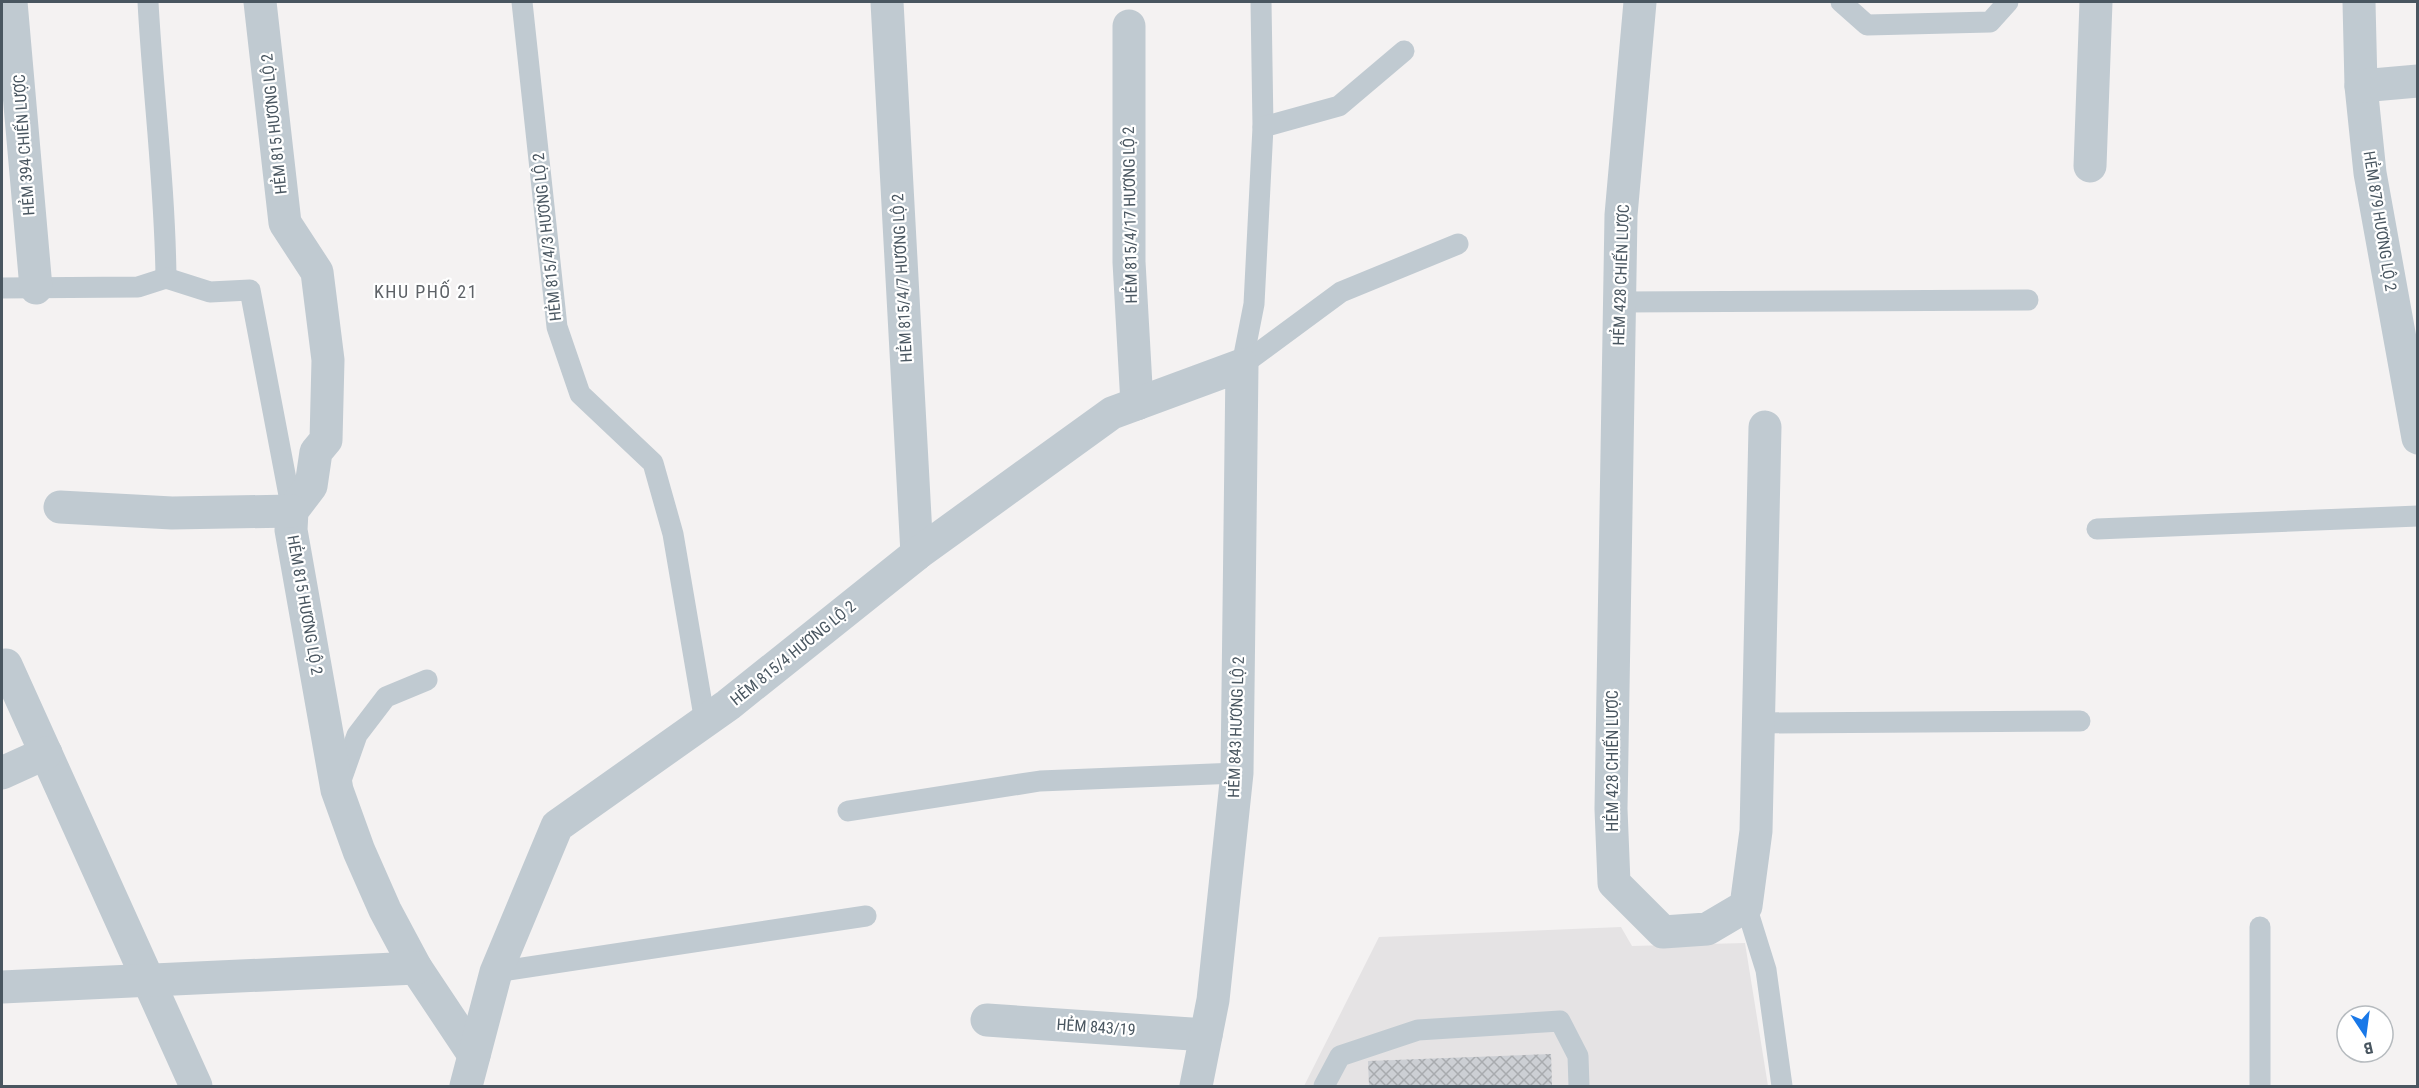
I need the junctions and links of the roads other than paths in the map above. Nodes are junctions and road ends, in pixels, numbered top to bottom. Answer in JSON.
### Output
{"nodes":[{"id":1,"x":11,"y":2,"type":"edge"},
{"id":2,"x":148,"y":2,"type":"edge"},
{"id":3,"x":260,"y":2,"type":"edge"},
{"id":4,"x":522,"y":2,"type":"edge"},
{"id":5,"x":887,"y":2,"type":"edge"},
{"id":6,"x":1261,"y":2,"type":"edge"},
{"id":7,"x":1640,"y":2,"type":"edge"},
{"id":8,"x":1841,"y":2,"type":"edge"},
{"id":9,"x":2008,"y":2,"type":"edge"},
{"id":10,"x":2096,"y":2,"type":"edge"},
{"id":11,"x":2359,"y":2,"type":"edge"},
{"id":12,"x":1129,"y":26,"type":"dead end"},
{"id":13,"x":1404,"y":51,"type":"dead end"},
{"id":14,"x":2418,"y":81,"type":"edge"},
{"id":15,"x":2361,"y":86,"type":"junction"},
{"id":16,"x":1263,"y":127,"type":"junction"},
{"id":17,"x":2090,"y":166,"type":"dead end"},
{"id":18,"x":1458,"y":244,"type":"dead end"},
{"id":19,"x":166,"y":278,"type":"junction"},
{"id":20,"x":2,"y":288,"type":"edge"},
{"id":21,"x":36,"y":288,"type":"junction"},
{"id":22,"x":2028,"y":300,"type":"dead end"},
{"id":23,"x":1620,"y":302,"type":"junction"},
{"id":24,"x":1242,"y":365,"type":"junction"},
{"id":25,"x":1137,"y":404,"type":"junction"},
{"id":26,"x":1765,"y":427,"type":"dead end"},
{"id":27,"x":2418,"y":438,"type":"edge"},
{"id":28,"x":60,"y":507,"type":"dead end"},
{"id":29,"x":292,"y":511,"type":"junction"},
{"id":30,"x":2418,"y":516,"type":"edge"},
{"id":31,"x":2097,"y":529,"type":"dead end"},
{"id":32,"x":917,"y":554,"type":"junction"},
{"id":33,"x":4,"y":666,"type":"edge"},
{"id":34,"x":427,"y":680,"type":"dead end"},
{"id":35,"x":705,"y":722,"type":"junction"},
{"id":36,"x":2080,"y":722,"type":"dead end"},
{"id":37,"x":1759,"y":723,"type":"junction"},
{"id":38,"x":46,"y":753,"type":"junction"},
{"id":39,"x":2,"y":773,"type":"edge"},
{"id":40,"x":1237,"y":773,"type":"junction"},
{"id":41,"x":337,"y":790,"type":"junction"},
{"id":42,"x":848,"y":811,"type":"dead end"},
{"id":43,"x":1746,"y":906,"type":"junction"},
{"id":44,"x":866,"y":916,"type":"dead end"},
{"id":45,"x":2260,"y":927,"type":"dead end"},
{"id":46,"x":416,"y":968,"type":"junction"},
{"id":47,"x":496,"y":972,"type":"junction"},
{"id":48,"x":148,"y":980,"type":"junction"},
{"id":49,"x":2,"y":987,"type":"edge"},
{"id":50,"x":987,"y":1020,"type":"dead end"},
{"id":51,"x":1206,"y":1035,"type":"junction"},
{"id":52,"x":474,"y":1055,"type":"junction"},
{"id":53,"x":196,"y":1086,"type":"edge"},
{"id":54,"x":466,"y":1086,"type":"edge"},
{"id":55,"x":1196,"y":1086,"type":"edge"},
{"id":56,"x":1324,"y":1086,"type":"edge"},
{"id":57,"x":1579,"y":1086,"type":"edge"},
{"id":58,"x":1782,"y":1086,"type":"edge"},
{"id":59,"x":2260,"y":1086,"type":"edge"}],
"edges":[{"from":1,"to":21,"type":"street","name":"HẺM 394 CHIẾN LƯỢC"},
{"from":2,"to":19,"type":"lane"},
{"from":3,"to":29,"type":"street","name":"HẺM 815 HƯƠNG LỘ 2"},
{"from":4,"to":35,"type":"lane","name":"HẺM 815/4/3 HƯƠNG LỘ 2"},
{"from":5,"to":32,"type":"street","name":"HẺM 815/4/7 HƯƠNG LỘ 2"},
{"from":6,"to":16,"type":"lane"},
{"from":7,"to":23,"type":"street","name":"HẺM 428 CHIẾN LƯỢC"},
{"from":8,"to":9,"type":"lane"},
{"from":10,"to":17,"type":"street"},
{"from":11,"to":15,"type":"street","name":"HẺM 879 HƯƠNG LỘ 2"},
{"from":12,"to":25,"type":"street","name":"HẺM 815/4/17 HƯƠNG LỘ 2"},
{"from":13,"to":16,"type":"lane"},
{"from":14,"to":15,"type":"street"},
{"from":15,"to":27,"type":"street","name":"HẺM 879 HƯƠNG LỘ 2"},
{"from":16,"to":24,"type":"lane"},
{"from":18,"to":24,"type":"lane"},
{"from":19,"to":21,"type":"lane"},
{"from":19,"to":29,"type":"lane"},
{"from":20,"to":21,"type":"lane"},
{"from":22,"to":23,"type":"lane"},
{"from":23,"to":43,"type":"street","name":"HẺM 428 CHIẾN LƯỢC"},
{"from":24,"to":25,"type":"street","name":"HẺM 815/4 HƯƠNG LỘ 2"},
{"from":24,"to":40,"type":"street","name":"HẺM 843 HƯƠNG LỘ 2"},
{"from":25,"to":32,"type":"street","name":"HẺM 815/4 HƯƠNG LỘ 2"},
{"from":26,"to":37,"type":"street"},
{"from":28,"to":29,"type":"street"},
{"from":29,"to":41,"type":"street","name":"HẺM 815 HƯƠNG LỘ 2"},
{"from":30,"to":31,"type":"lane"},
{"from":32,"to":35,"type":"street","name":"HẺM 815/4 HƯƠNG LỘ 2"},
{"from":33,"to":38,"type":"street"},
{"from":34,"to":41,"type":"lane"},
{"from":35,"to":47,"type":"street","name":"HẺM 815/4 HƯƠNG LỘ 2"},
{"from":36,"to":37,"type":"lane"},
{"from":37,"to":43,"type":"street"},
{"from":38,"to":39,"type":"street"},
{"from":38,"to":48,"type":"street"},
{"from":40,"to":42,"type":"lane"},
{"from":40,"to":51,"type":"street","name":"HẺM 843 HƯƠNG LỘ 2"},
{"from":41,"to":46,"type":"street","name":"HẺM 815 HƯƠNG LỘ 2"},
{"from":43,"to":58,"type":"lane"},
{"from":44,"to":47,"type":"lane"},
{"from":45,"to":59,"type":"lane"},
{"from":46,"to":48,"type":"street"},
{"from":46,"to":52,"type":"street","name":"HẺM 815 HƯƠNG LỘ 2"},
{"from":47,"to":52,"type":"street","name":"HẺM 815/4 HƯƠNG LỘ 2"},
{"from":48,"to":49,"type":"street"},
{"from":48,"to":53,"type":"street"},
{"from":50,"to":51,"type":"street","name":"HẺM 843/19"},
{"from":51,"to":55,"type":"street","name":"HẺM 843 HƯƠNG LỘ 2"},
{"from":52,"to":54,"type":"street"},
{"from":56,"to":57,"type":"lane"}]}
